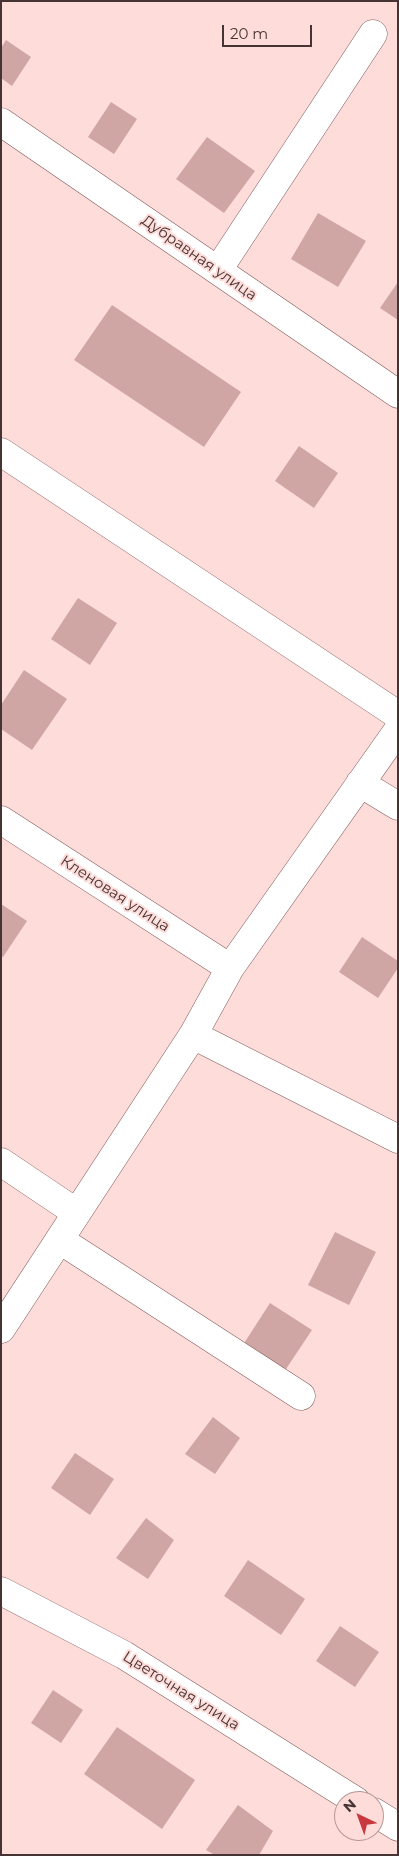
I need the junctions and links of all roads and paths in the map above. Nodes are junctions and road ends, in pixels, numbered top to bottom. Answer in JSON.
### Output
{"nodes":[{"id":1,"x":373,"y":34,"type":"dead end"},
{"id":2,"x":1,"y":122,"type":"edge"},
{"id":3,"x":218,"y":270,"type":"junction"},
{"id":4,"x":398,"y":394,"type":"edge"},
{"id":5,"x":1,"y":452,"type":"edge"},
{"id":6,"x":398,"y":716,"type":"edge"},
{"id":7,"x":398,"y":730,"type":"edge"},
{"id":8,"x":360,"y":783,"type":"junction"},
{"id":9,"x":398,"y":806,"type":"edge"},
{"id":10,"x":1,"y":820,"type":"edge"},
{"id":11,"x":230,"y":968,"type":"junction"},
{"id":12,"x":193,"y":1035,"type":"junction"},
{"id":13,"x":398,"y":1139,"type":"edge"},
{"id":14,"x":1,"y":1162,"type":"edge"},
{"id":15,"x":77,"y":1213,"type":"junction"},
{"id":16,"x":60,"y":1240,"type":"junction"},
{"id":17,"x":1,"y":1329,"type":"edge"},
{"id":18,"x":301,"y":1396,"type":"dead end"},
{"id":19,"x":1,"y":1591,"type":"edge"},
{"id":20,"x":340,"y":1791,"type":"edge"},
{"id":21,"x":384,"y":1818,"type":"edge"},
{"id":22,"x":398,"y":1827,"type":"edge"}],
"edges":[{"from":1,"to":3,"type":"street"},
{"from":2,"to":3,"type":"street","name":"Дубравная улица"},
{"from":3,"to":4,"type":"street","name":"Дубравная улица"},
{"from":5,"to":6,"type":"street"},
{"from":7,"to":8,"type":"street"},
{"from":8,"to":9,"type":"street"},
{"from":8,"to":11,"type":"street"},
{"from":10,"to":11,"type":"street","name":"Кленовая улица"},
{"from":11,"to":12,"type":"street"},
{"from":12,"to":13,"type":"street"},
{"from":12,"to":15,"type":"street"},
{"from":14,"to":15,"type":"street"},
{"from":15,"to":16,"type":"street"},
{"from":16,"to":17,"type":"street"},
{"from":16,"to":18,"type":"street"},
{"from":19,"to":20,"type":"street","name":"Цветочная улица"},
{"from":21,"to":22,"type":"street"}]}
